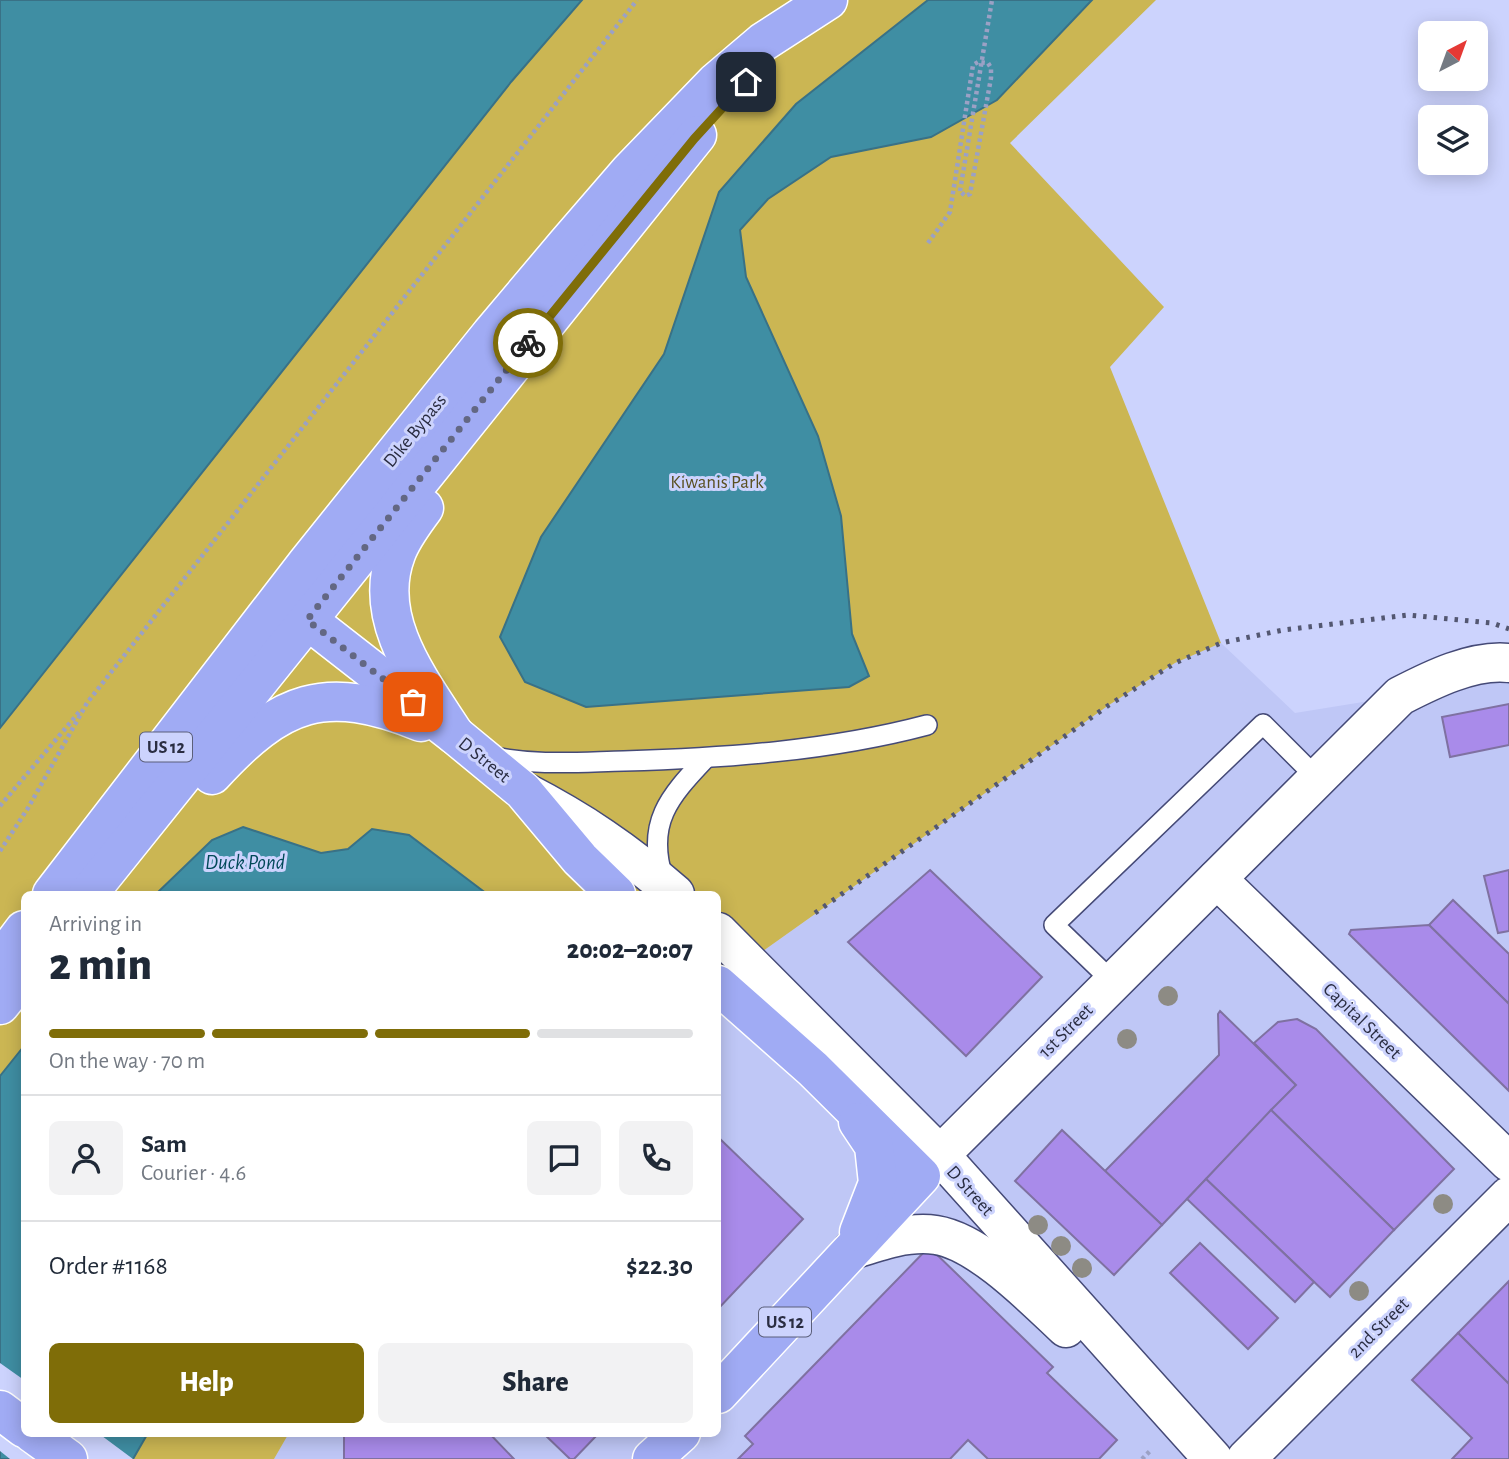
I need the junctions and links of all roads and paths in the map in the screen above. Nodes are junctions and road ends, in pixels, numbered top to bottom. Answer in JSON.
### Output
{"nodes":[{"id":1,"x":637,"y":0,"type":"edge"},
{"id":2,"x":992,"y":0,"type":"edge"},
{"id":3,"x":823,"y":3,"type":"edge"},
{"id":4,"x":651,"y":190,"type":"junction"},
{"id":5,"x":928,"y":243,"type":"dead end"},
{"id":6,"x":294,"y":609,"type":"junction"},
{"id":7,"x":1509,"y":663,"type":"edge"},
{"id":8,"x":87,"y":703,"type":"junction"},
{"id":9,"x":927,"y":724,"type":"dead end"},
{"id":10,"x":467,"y":745,"type":"junction"},
{"id":11,"x":705,"y":759,"type":"junction"},
{"id":12,"x":1318,"y":778,"type":"junction"},
{"id":13,"x":523,"y":791,"type":"junction"},
{"id":14,"x":0,"y":806,"type":"edge"},
{"id":15,"x":0,"y":851,"type":"edge"},
{"id":16,"x":1217,"y":879,"type":"junction"},
{"id":17,"x":670,"y":890,"type":"edge"},
{"id":18,"x":54,"y":891,"type":"edge"},
{"id":19,"x":90,"y":891,"type":"edge"},
{"id":20,"x":105,"y":891,"type":"edge"},
{"id":21,"x":613,"y":891,"type":"edge"},
{"id":22,"x":21,"y":934,"type":"edge"},
{"id":23,"x":721,"y":935,"type":"edge"},
{"id":24,"x":0,"y":962,"type":"edge"},
{"id":25,"x":1113,"y":982,"type":"junction"},
{"id":26,"x":721,"y":988,"type":"edge"},
{"id":27,"x":841,"y":1095,"type":"junction"},
{"id":28,"x":1509,"y":1162,"type":"edge"},
{"id":29,"x":930,"y":1165,"type":"junction"},
{"id":30,"x":1509,"y":1196,"type":"edge"},
{"id":31,"x":852,"y":1250,"type":"junction"},
{"id":32,"x":721,"y":1391,"type":"edge"},
{"id":33,"x":0,"y":1410,"type":"edge"},
{"id":34,"x":21,"y":1425,"type":"edge"},
{"id":35,"x":38,"y":1437,"type":"edge"},
{"id":36,"x":1150,"y":1451,"type":"dead end"},
{"id":37,"x":68,"y":1459,"type":"edge"},
{"id":38,"x":1142,"y":1459,"type":"edge"},
{"id":39,"x":1211,"y":1459,"type":"edge"},
{"id":40,"x":1246,"y":1459,"type":"edge"}],
"edges":[{"from":1,"to":8,"type":"path"},
{"from":2,"to":5,"type":"path","bridge":true},
{"from":3,"to":4,"type":"highway","name":"Dike Bypass","number":"US 12"},
{"from":3,"to":6,"type":"highway","name":"Dike Bypass","number":"US 12"},
{"from":4,"to":6,"type":"highway","name":"Dike Bypass","number":"US 12"},
{"from":4,"to":10,"type":"highway"},
{"from":6,"to":10,"type":"highway","name":"D Street"},
{"from":6,"to":18,"type":"highway","name":"Dike Bypass","number":"US 12"},
{"from":6,"to":19,"type":"highway","name":"Dike Bypass","number":"US 12"},
{"from":7,"to":12,"type":"street","name":"1st Street"},
{"from":8,"to":14,"type":"path"},
{"from":8,"to":15,"type":"path"},
{"from":9,"to":11,"type":"lane"},
{"from":10,"to":11,"type":"lane"},
{"from":10,"to":13,"type":"highway","name":"D Street"},
{"from":10,"to":20,"type":"highway"},
{"from":11,"to":17,"type":"lane"},
{"from":12,"to":16,"type":"street","name":"1st Street"},
{"from":12,"to":25,"type":"lane"},
{"from":13,"to":17,"type":"street","name":"D Street"},
{"from":13,"to":21,"type":"highway","name":"D Street"},
{"from":16,"to":25,"type":"street","name":"1st Street"},
{"from":16,"to":28,"type":"street","name":"Capital Street"},
{"from":22,"to":24,"type":"highway"},
{"from":23,"to":29,"type":"street","name":"D Street"},
{"from":25,"to":29,"type":"street","name":"1st Street"},
{"from":26,"to":27,"type":"highway","name":"D Street"},
{"from":27,"to":29,"type":"highway","name":"D Street"},
{"from":27,"to":31,"type":"highway"},
{"from":29,"to":31,"type":"highway","name":"1st Street","number":"US 12"},
{"from":29,"to":39,"type":"street","name":"D Street"},
{"from":30,"to":40,"type":"street","name":"2nd Street"},
{"from":31,"to":32,"type":"highway","name":"1st Street","number":"US 12"},
{"from":31,"to":39,"type":"street","name":"D Street"},
{"from":33,"to":34,"type":"highway"},
{"from":35,"to":37,"type":"highway"},
{"from":36,"to":38,"type":"path"}]}
